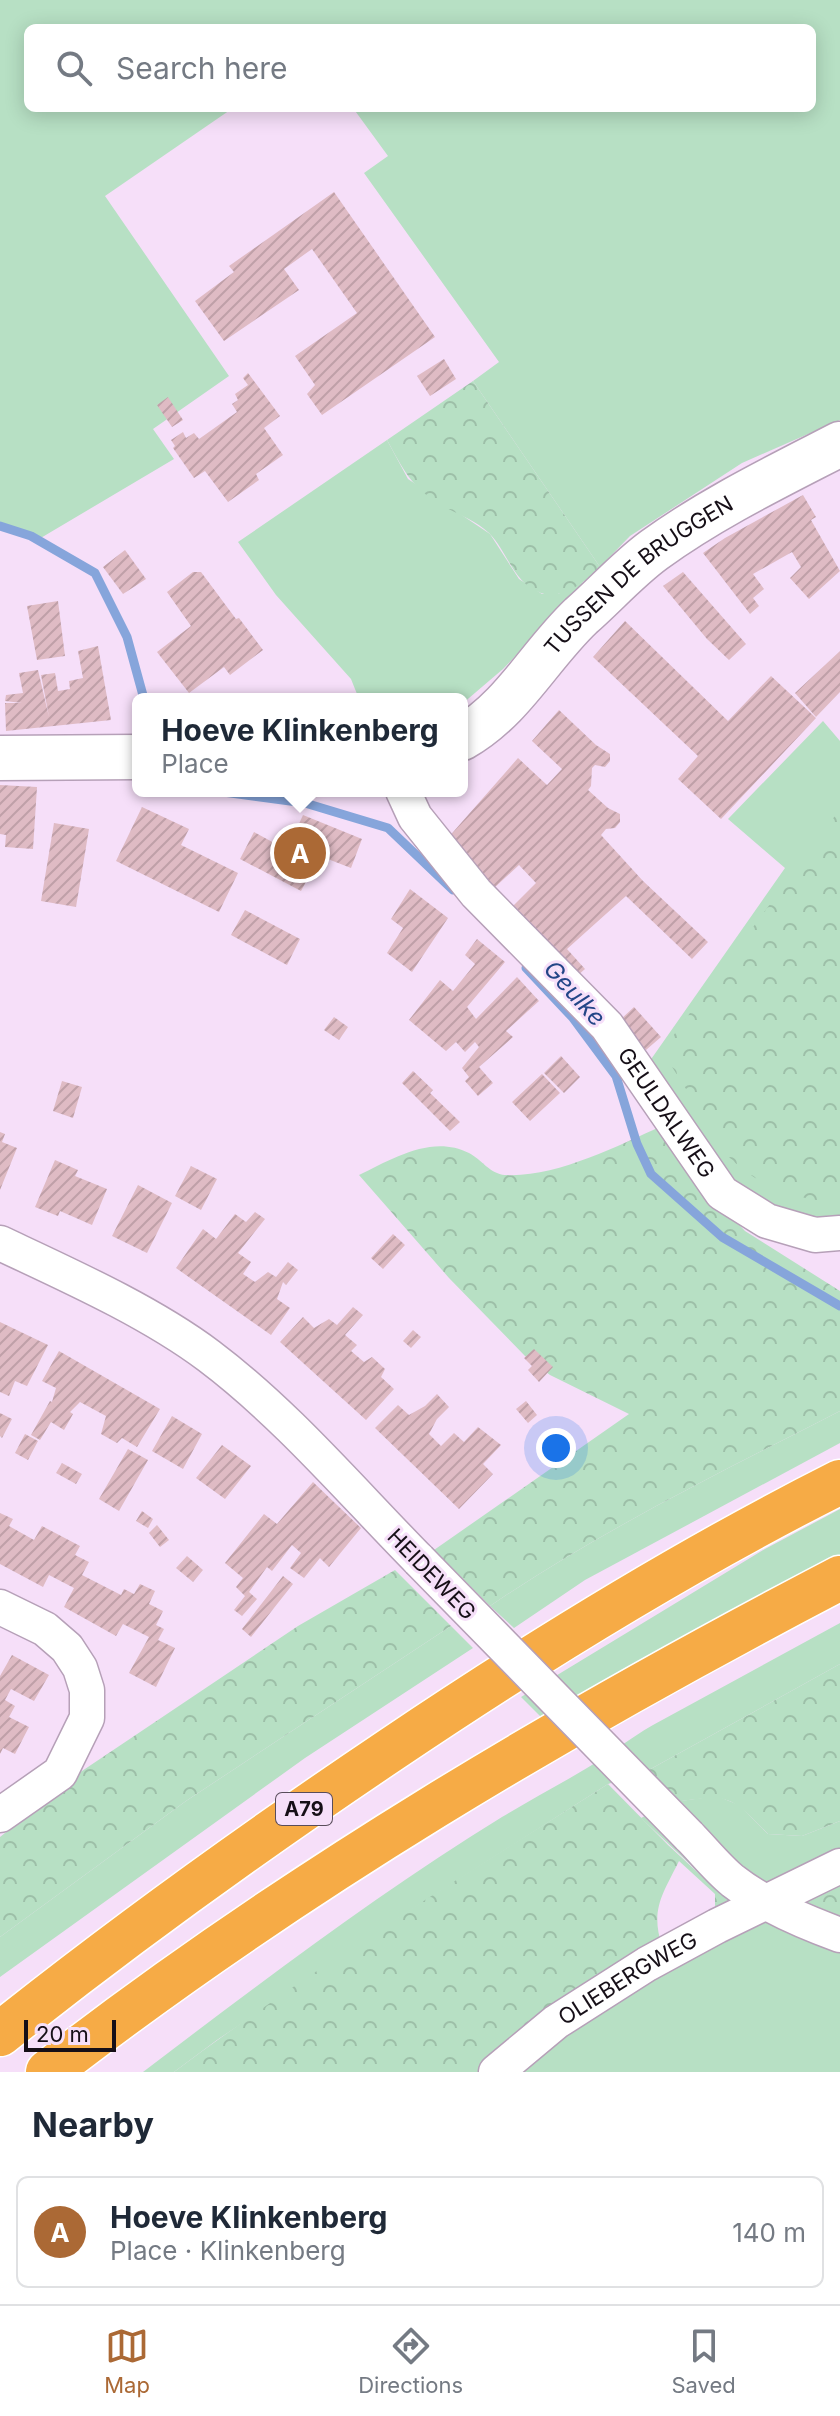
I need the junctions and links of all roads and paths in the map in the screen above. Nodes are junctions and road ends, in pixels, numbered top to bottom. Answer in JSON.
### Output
{"nodes":[{"id":1,"x":840,"y":444,"type":"edge"},
{"id":2,"x":468,"y":734,"type":"edge"},
{"id":3,"x":132,"y":757,"type":"edge"},
{"id":4,"x":0,"y":758,"type":"edge"},
{"id":5,"x":406,"y":797,"type":"edge"},
{"id":6,"x":840,"y":1233,"type":"edge"},
{"id":7,"x":0,"y":1243,"type":"edge"},
{"id":8,"x":840,"y":1482,"type":"edge"},
{"id":9,"x":840,"y":1578,"type":"edge"},
{"id":10,"x":0,"y":1607,"type":"edge"},
{"id":11,"x":0,"y":1815,"type":"edge"},
{"id":12,"x":840,"y":1866,"type":"edge"},
{"id":13,"x":768,"y":1903,"type":"junction"},
{"id":14,"x":840,"y":1935,"type":"edge"},
{"id":15,"x":0,"y":2034,"type":"edge"},
{"id":16,"x":48,"y":2072,"type":"edge"},
{"id":17,"x":496,"y":2072,"type":"edge"}],
"edges":[{"from":1,"to":2,"type":"street","name":"TUSSEN DE BRUGGEN"},
{"from":3,"to":4,"type":"street"},
{"from":5,"to":6,"type":"street","name":"GEULDALWEG"},
{"from":7,"to":13,"type":"street","name":"HEIDEWEG","bridge":true},
{"from":8,"to":15,"type":"highway","number":"A79"},
{"from":9,"to":16,"type":"highway"},
{"from":10,"to":11,"type":"street"},
{"from":12,"to":13,"type":"street","name":"OLIEBERGWEG"},
{"from":13,"to":14,"type":"street","name":"HEIDEWEG"},
{"from":13,"to":17,"type":"street","name":"OLIEBERGWEG"}]}
